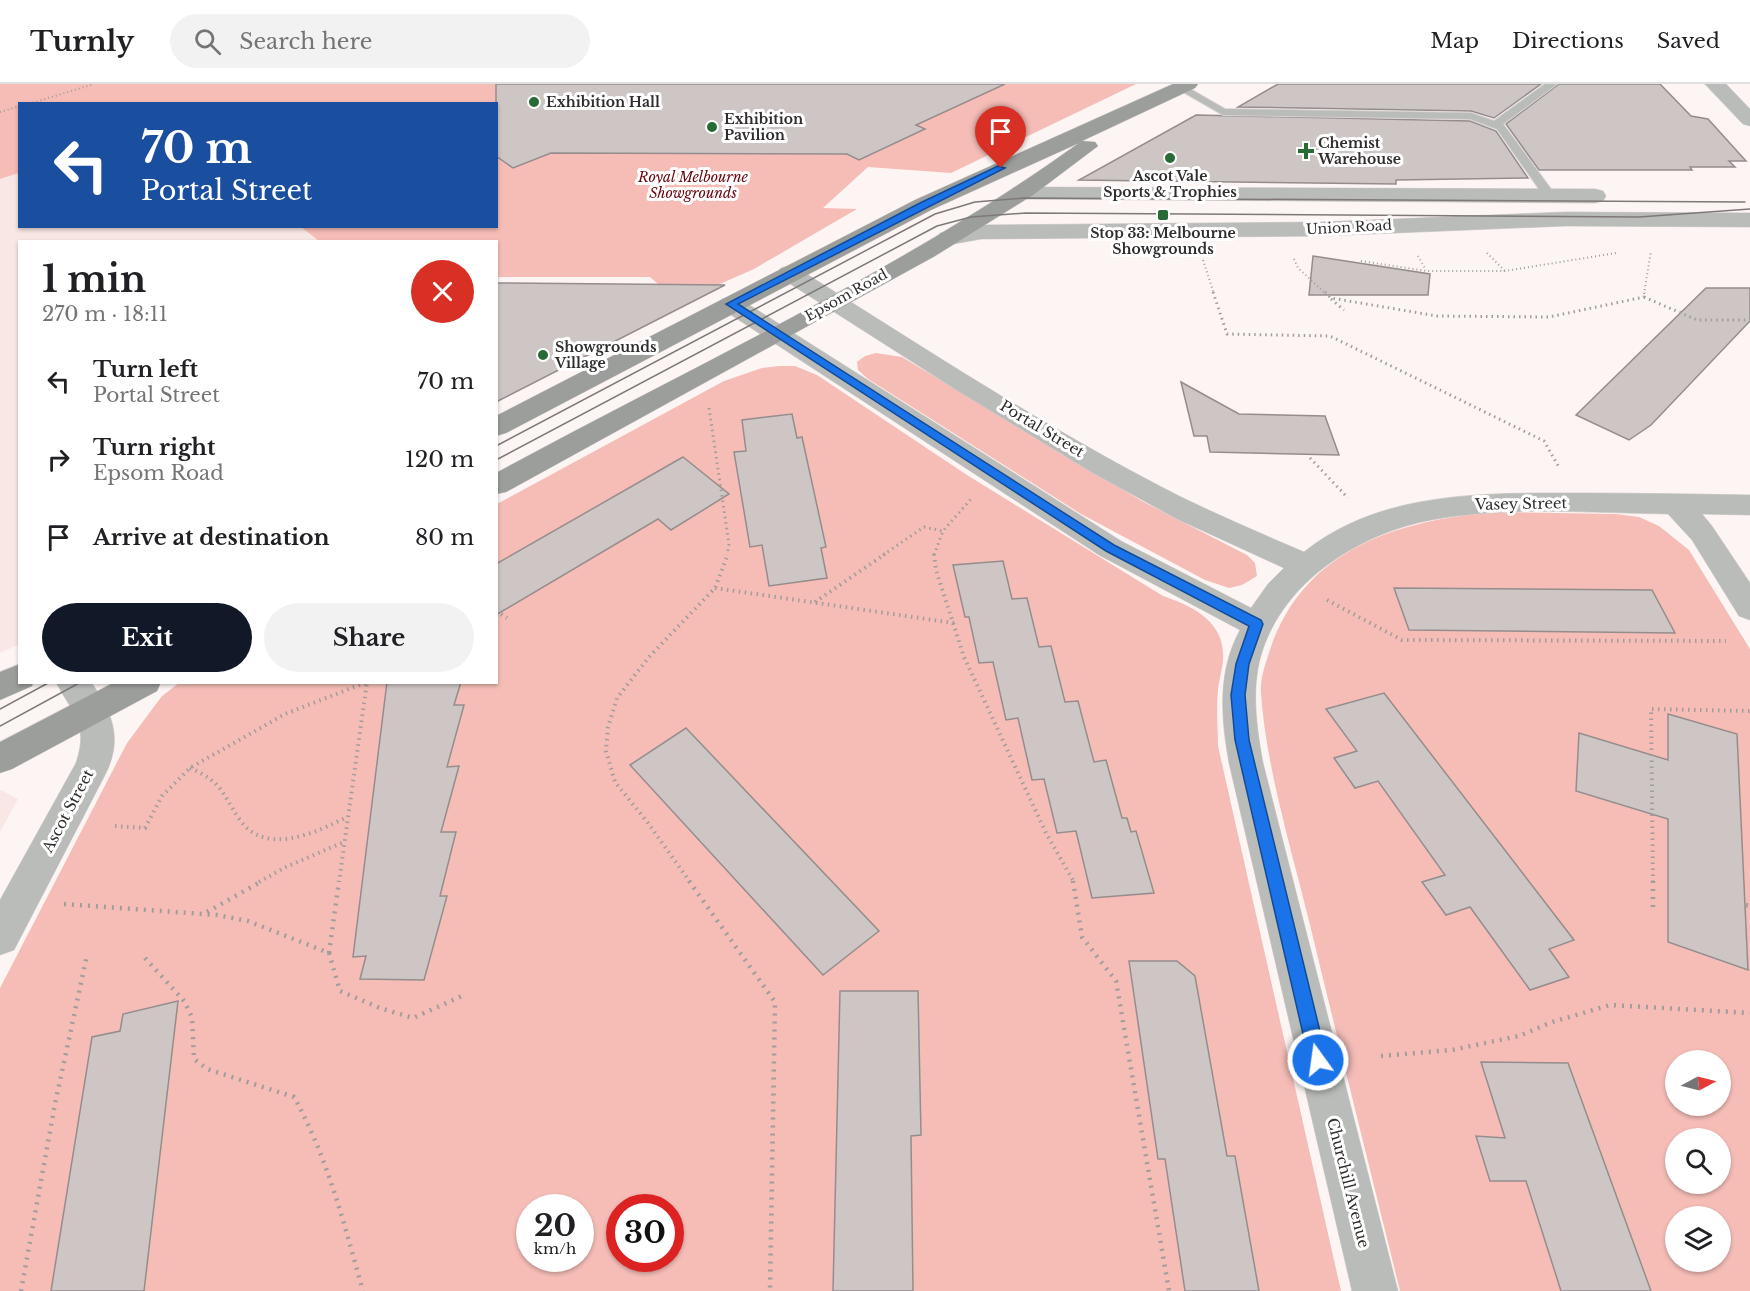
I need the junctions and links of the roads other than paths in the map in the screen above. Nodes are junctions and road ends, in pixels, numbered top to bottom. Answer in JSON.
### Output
{"nodes":[{"id":1,"x":1552,"y":84,"type":"edge"},
{"id":2,"x":1714,"y":84,"type":"edge"},
{"id":3,"x":1185,"y":86,"type":"edge"},
{"id":4,"x":1151,"y":103,"type":"junction"},
{"id":5,"x":1750,"y":120,"type":"edge"},
{"id":6,"x":1496,"y":124,"type":"junction"},
{"id":7,"x":1021,"y":193,"type":"junction"},
{"id":8,"x":1550,"y":196,"type":"junction"},
{"id":9,"x":1621,"y":196,"type":"dead end"},
{"id":10,"x":915,"y":210,"type":"junction"},
{"id":11,"x":1565,"y":219,"type":"junction"},
{"id":12,"x":1750,"y":220,"type":"edge"},
{"id":13,"x":948,"y":238,"type":"junction"},
{"id":14,"x":789,"y":273,"type":"junction"},
{"id":15,"x":834,"y":303,"type":"junction"},
{"id":16,"x":731,"y":304,"type":"junction"},
{"id":17,"x":775,"y":333,"type":"junction"},
{"id":18,"x":498,"y":426,"type":"edge"},
{"id":19,"x":498,"y":484,"type":"edge"},
{"id":20,"x":1676,"y":504,"type":"junction"},
{"id":21,"x":1750,"y":505,"type":"edge"},
{"id":22,"x":1306,"y":565,"type":"junction"},
{"id":23,"x":1750,"y":608,"type":"edge"},
{"id":24,"x":1256,"y":624,"type":"junction"},
{"id":25,"x":18,"y":678,"type":"edge"},
{"id":26,"x":73,"y":684,"type":"edge"},
{"id":27,"x":142,"y":684,"type":"edge"},
{"id":28,"x":0,"y":687,"type":"edge"},
{"id":29,"x":93,"y":712,"type":"junction"},
{"id":30,"x":0,"y":759,"type":"edge"},
{"id":31,"x":0,"y":937,"type":"edge"},
{"id":32,"x":1375,"y":1291,"type":"edge"}],
"edges":[{"from":1,"to":6,"type":"lane"},
{"from":2,"to":5,"type":"street"},
{"from":3,"to":4,"type":"main road","name":"Epsom Road"},
{"from":3,"to":6,"type":"lane"},
{"from":4,"to":7,"type":"main road","name":"Epsom Road"},
{"from":4,"to":10,"type":"main road","name":"Epsom Road"},
{"from":6,"to":8,"type":"lane"},
{"from":7,"to":8,"type":"street","name":"Union Road"},
{"from":7,"to":10,"type":"main road"},
{"from":7,"to":13,"type":"main road","name":"Epsom Road"},
{"from":8,"to":9,"type":"street","name":"Union Road"},
{"from":8,"to":11,"type":"street"},
{"from":10,"to":14,"type":"main road","name":"Epsom Road"},
{"from":11,"to":12,"type":"street","name":"Union Road"},
{"from":11,"to":13,"type":"street","name":"Union Road"},
{"from":13,"to":15,"type":"main road","name":"Epsom Road"},
{"from":14,"to":15,"type":"street","name":"Portal Street"},
{"from":14,"to":16,"type":"main road","name":"Epsom Road"},
{"from":15,"to":17,"type":"main road","name":"Epsom Road"},
{"from":15,"to":22,"type":"street","name":"Portal Street"},
{"from":16,"to":17,"type":"street"},
{"from":16,"to":18,"type":"main road","name":"Epsom Road"},
{"from":17,"to":19,"type":"main road","name":"Epsom Road"},
{"from":17,"to":24,"type":"street"},
{"from":20,"to":21,"type":"street","name":"Vasey Street"},
{"from":20,"to":22,"type":"street","name":"Vasey Street"},
{"from":20,"to":23,"type":"street"},
{"from":22,"to":24,"type":"street","name":"Churchill Avenue"},
{"from":24,"to":32,"type":"street","name":"Churchill Avenue"},
{"from":25,"to":28,"type":"main road"},
{"from":26,"to":29,"type":"street","name":"Ascot Street"},
{"from":27,"to":29,"type":"main road"},
{"from":29,"to":30,"type":"main road"},
{"from":29,"to":31,"type":"street","name":"Ascot Street"}]}
